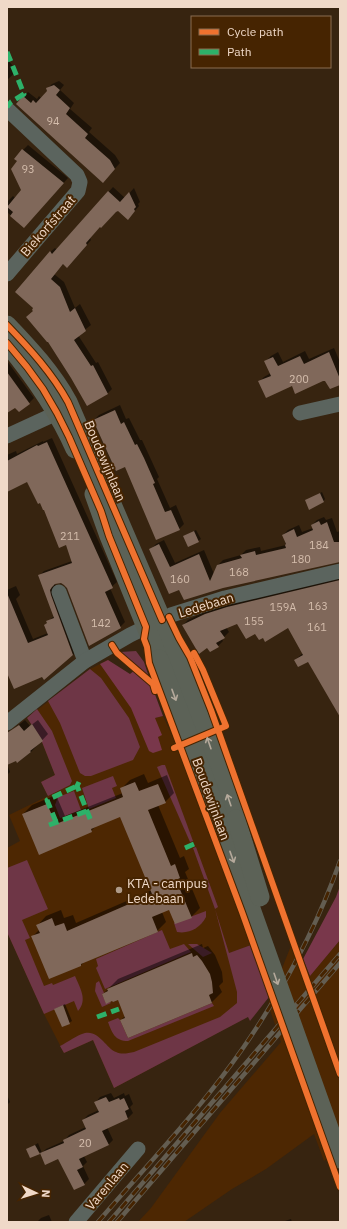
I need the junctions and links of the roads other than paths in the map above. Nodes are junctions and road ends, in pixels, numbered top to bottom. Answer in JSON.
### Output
{"nodes":[{"id":1,"x":7,"y":109,"type":"edge"},
{"id":2,"x":7,"y":274,"type":"edge"},
{"id":3,"x":7,"y":325,"type":"edge"},
{"id":4,"x":7,"y":343,"type":"edge"},
{"id":5,"x":340,"y":404,"type":"edge"},
{"id":6,"x":57,"y":413,"type":"junction"},
{"id":7,"x":300,"y":413,"type":"dead end"},
{"id":8,"x":7,"y":436,"type":"edge"},
{"id":9,"x":340,"y":571,"type":"edge"},
{"id":10,"x":59,"y":592,"type":"dead end"},
{"id":11,"x":154,"y":623,"type":"junction"},
{"id":12,"x":168,"y":656,"type":"junction"},
{"id":13,"x":85,"y":661,"type":"junction"},
{"id":14,"x":7,"y":723,"type":"edge"},
{"id":15,"x":340,"y":1122,"type":"edge"},
{"id":16,"x":138,"y":1149,"type":"dead end"},
{"id":17,"x":340,"y":1159,"type":"edge"},
{"id":18,"x":76,"y":1222,"type":"edge"}],
"edges":[{"from":1,"to":2,"type":"street","name":"Biekorfstraat"},
{"from":3,"to":11,"type":"main road","name":"Boudewijnlaan"},
{"from":4,"to":6,"type":"main road","name":"Boudewijnlaan"},
{"from":5,"to":7,"type":"street"},
{"from":6,"to":8,"type":"street"},
{"from":6,"to":11,"type":"main road","name":"Boudewijnlaan"},
{"from":9,"to":11,"type":"street","name":"Ledebaan"},
{"from":10,"to":13,"type":"street"},
{"from":11,"to":12,"type":"main road","name":"Boudewijnlaan"},
{"from":11,"to":13,"type":"street","name":"Ledebaan"},
{"from":15,"to":12,"type":"main road","name":"Boudewijnlaan","one_way":true,"bridge":true},
{"from":12,"to":17,"type":"main road","name":"Boudewijnlaan","one_way":true,"bridge":true},
{"from":13,"to":14,"type":"street","name":"Ledebaan"},
{"from":16,"to":18,"type":"street","name":"Varenlaan"}]}
